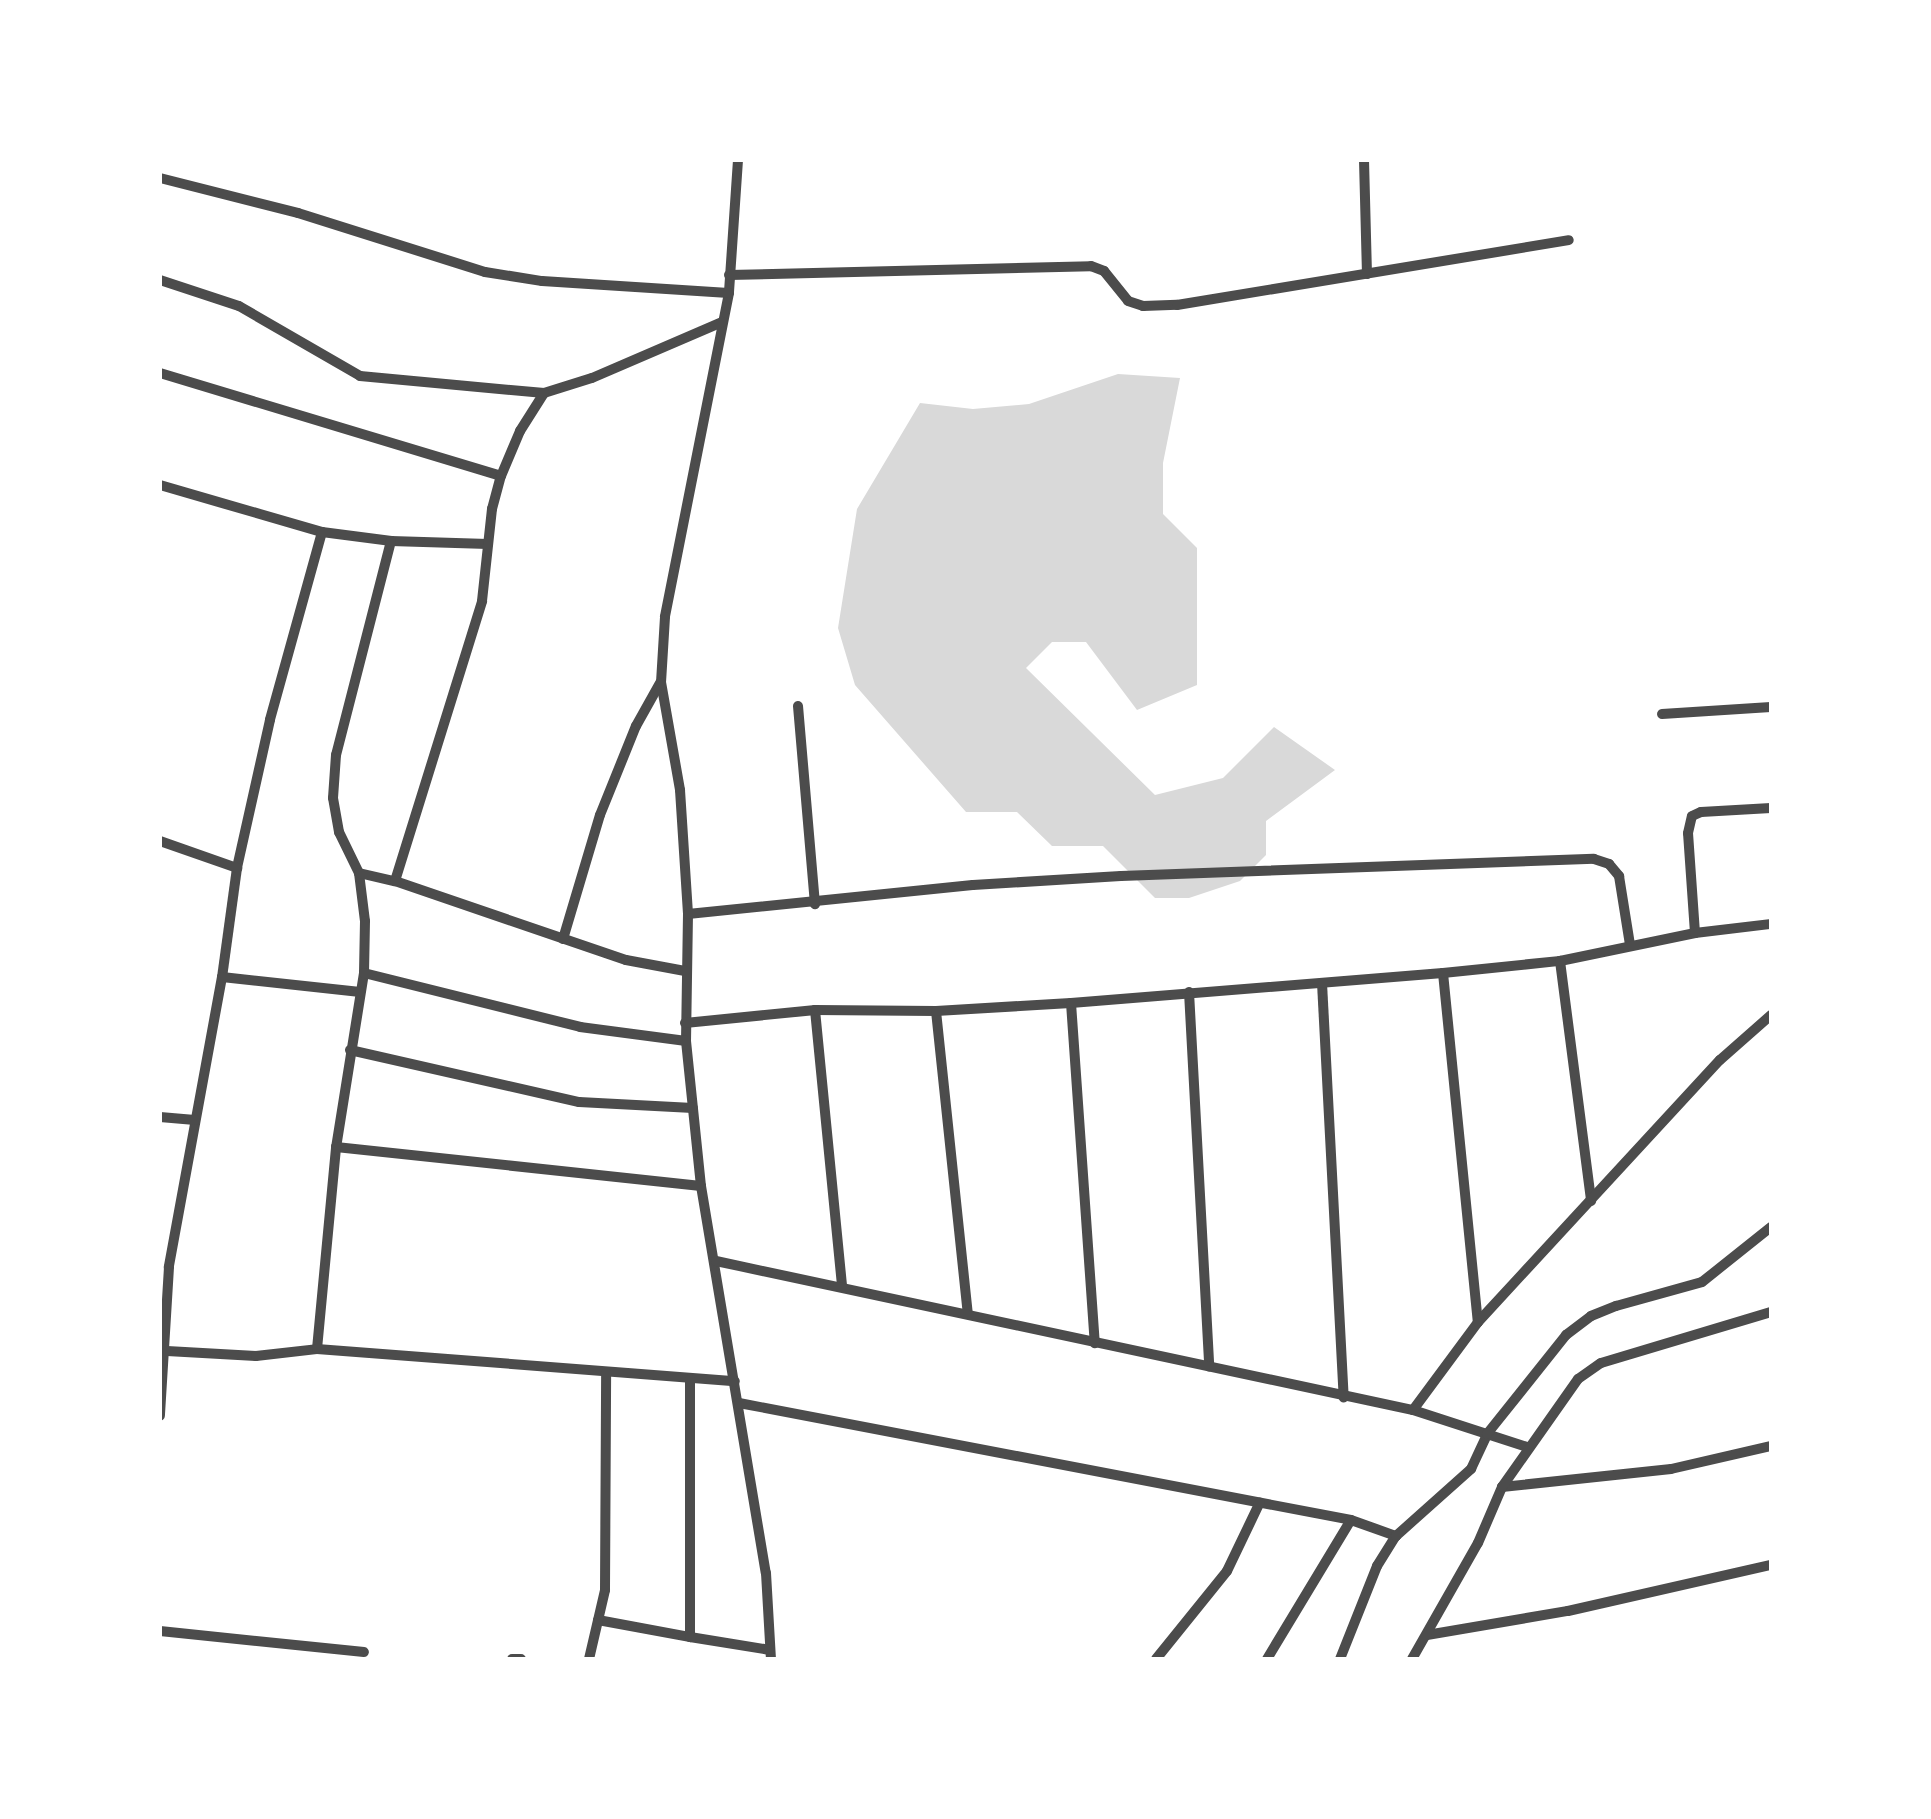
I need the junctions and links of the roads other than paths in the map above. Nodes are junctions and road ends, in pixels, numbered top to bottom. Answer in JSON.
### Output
{"nodes":[{"id":1,"x":738,"y":160,"type":"edge"},
{"id":2,"x":1364,"y":160,"type":"edge"},
{"id":3,"x":160,"y":178,"type":"edge"},
{"id":4,"x":1569,"y":240,"type":"dead end"},
{"id":5,"x":1367,"y":274,"type":"junction"},
{"id":6,"x":729,"y":275,"type":"junction"},
{"id":7,"x":160,"y":280,"type":"edge"},
{"id":8,"x":729,"y":293,"type":"junction"},
{"id":9,"x":722,"y":322,"type":"junction"},
{"id":10,"x":160,"y":372,"type":"edge"},
{"id":11,"x":544,"y":393,"type":"junction"},
{"id":12,"x":502,"y":476,"type":"junction"},
{"id":13,"x":160,"y":485,"type":"edge"},
{"id":14,"x":322,"y":532,"type":"junction"},
{"id":15,"x":391,"y":541,"type":"junction"},
{"id":16,"x":488,"y":544,"type":"junction"},
{"id":17,"x":661,"y":682,"type":"junction"},
{"id":18,"x":798,"y":706,"type":"dead end"},
{"id":19,"x":1771,"y":708,"type":"edge"},
{"id":20,"x":1662,"y":714,"type":"dead end"},
{"id":21,"x":1771,"y":808,"type":"edge"},
{"id":22,"x":160,"y":841,"type":"edge"},
{"id":23,"x":236,"y":868,"type":"junction"},
{"id":24,"x":359,"y":873,"type":"junction"},
{"id":25,"x":395,"y":881,"type":"junction"},
{"id":26,"x":814,"y":904,"type":"junction"},
{"id":27,"x":688,"y":914,"type":"junction"},
{"id":28,"x":1771,"y":924,"type":"edge"},
{"id":29,"x":1695,"y":933,"type":"junction"},
{"id":30,"x":563,"y":938,"type":"junction"},
{"id":31,"x":1630,"y":945,"type":"junction"},
{"id":32,"x":1560,"y":961,"type":"junction"},
{"id":33,"x":685,"y":970,"type":"junction"},
{"id":34,"x":364,"y":973,"type":"junction"},
{"id":35,"x":1443,"y":973,"type":"junction"},
{"id":36,"x":222,"y":977,"type":"junction"},
{"id":37,"x":1322,"y":982,"type":"junction"},
{"id":38,"x":360,"y":992,"type":"junction"},
{"id":39,"x":1188,"y":992,"type":"junction"},
{"id":40,"x":1072,"y":1004,"type":"junction"},
{"id":41,"x":816,"y":1010,"type":"junction"},
{"id":42,"x":936,"y":1011,"type":"junction"},
{"id":43,"x":1771,"y":1015,"type":"edge"},
{"id":44,"x":685,"y":1023,"type":"junction"},
{"id":45,"x":686,"y":1040,"type":"junction"},
{"id":46,"x":350,"y":1050,"type":"junction"},
{"id":47,"x":693,"y":1108,"type":"junction"},
{"id":48,"x":160,"y":1117,"type":"edge"},
{"id":49,"x":195,"y":1120,"type":"junction"},
{"id":50,"x":336,"y":1146,"type":"junction"},
{"id":51,"x":701,"y":1186,"type":"junction"},
{"id":52,"x":1591,"y":1201,"type":"junction"},
{"id":53,"x":1771,"y":1227,"type":"edge"},
{"id":54,"x":716,"y":1260,"type":"junction"},
{"id":55,"x":842,"y":1286,"type":"junction"},
{"id":56,"x":1771,"y":1312,"type":"edge"},
{"id":57,"x":968,"y":1314,"type":"junction"},
{"id":58,"x":1478,"y":1322,"type":"junction"},
{"id":59,"x":164,"y":1329,"type":"edge"},
{"id":60,"x":1095,"y":1343,"type":"junction"},
{"id":61,"x":317,"y":1348,"type":"junction"},
{"id":62,"x":167,"y":1351,"type":"junction"},
{"id":63,"x":1209,"y":1366,"type":"junction"},
{"id":64,"x":606,"y":1373,"type":"junction"},
{"id":65,"x":690,"y":1378,"type":"junction"},
{"id":66,"x":735,"y":1382,"type":"junction"},
{"id":67,"x":1344,"y":1397,"type":"junction"},
{"id":68,"x":739,"y":1403,"type":"junction"},
{"id":69,"x":1414,"y":1410,"type":"junction"},
{"id":70,"x":160,"y":1416,"type":"edge"},
{"id":71,"x":1487,"y":1434,"type":"junction"},
{"id":72,"x":1771,"y":1446,"type":"edge"},
{"id":73,"x":1527,"y":1447,"type":"junction"},
{"id":74,"x":1502,"y":1487,"type":"junction"},
{"id":75,"x":1260,"y":1502,"type":"junction"},
{"id":76,"x":1351,"y":1520,"type":"junction"},
{"id":77,"x":1396,"y":1536,"type":"junction"},
{"id":78,"x":1771,"y":1565,"type":"edge"},
{"id":79,"x":598,"y":1620,"type":"junction"},
{"id":80,"x":160,"y":1631,"type":"edge"},
{"id":81,"x":1427,"y":1635,"type":"junction"},
{"id":82,"x":690,"y":1637,"type":"junction"},
{"id":83,"x":364,"y":1652,"type":"dead end"},
{"id":84,"x":771,"y":1654,"type":"edge"},
{"id":85,"x":512,"y":1659,"type":"edge"},
{"id":86,"x":520,"y":1659,"type":"edge"},
{"id":87,"x":589,"y":1659,"type":"edge"},
{"id":88,"x":1156,"y":1659,"type":"edge"},
{"id":89,"x":1267,"y":1659,"type":"edge"},
{"id":90,"x":1340,"y":1659,"type":"edge"},
{"id":91,"x":1412,"y":1659,"type":"edge"}],
"edges":[{"from":1,"to":6,"type":"street"},
{"from":2,"to":5,"type":"street"},
{"from":3,"to":8,"type":"street"},
{"from":4,"to":5,"type":"street"},
{"from":5,"to":6,"type":"street"},
{"from":6,"to":8,"type":"street"},
{"from":7,"to":11,"type":"street"},
{"from":8,"to":9,"type":"street"},
{"from":9,"to":11,"type":"street"},
{"from":9,"to":17,"type":"street"},
{"from":10,"to":12,"type":"street"},
{"from":11,"to":12,"type":"street"},
{"from":12,"to":16,"type":"street"},
{"from":13,"to":14,"type":"street"},
{"from":14,"to":15,"type":"street"},
{"from":14,"to":23,"type":"street"},
{"from":15,"to":16,"type":"street"},
{"from":15,"to":24,"type":"street"},
{"from":16,"to":25,"type":"street"},
{"from":17,"to":27,"type":"street"},
{"from":17,"to":30,"type":"street"},
{"from":18,"to":26,"type":"street"},
{"from":19,"to":20,"type":"street"},
{"from":21,"to":29,"type":"street"},
{"from":22,"to":23,"type":"street"},
{"from":23,"to":36,"type":"street"},
{"from":24,"to":25,"type":"street"},
{"from":24,"to":34,"type":"street"},
{"from":25,"to":30,"type":"street"},
{"from":26,"to":27,"type":"street"},
{"from":26,"to":31,"type":"street"},
{"from":27,"to":33,"type":"street"},
{"from":28,"to":29,"type":"street"},
{"from":29,"to":31,"type":"street"},
{"from":30,"to":33,"type":"street"},
{"from":31,"to":32,"type":"street"},
{"from":32,"to":35,"type":"street"},
{"from":32,"to":52,"type":"street"},
{"from":33,"to":44,"type":"street"},
{"from":34,"to":38,"type":"street"},
{"from":34,"to":45,"type":"street"},
{"from":35,"to":37,"type":"street"},
{"from":35,"to":58,"type":"street"},
{"from":36,"to":38,"type":"street"},
{"from":36,"to":49,"type":"street"},
{"from":37,"to":39,"type":"street"},
{"from":37,"to":67,"type":"street"},
{"from":38,"to":46,"type":"street"},
{"from":39,"to":40,"type":"street"},
{"from":39,"to":63,"type":"street"},
{"from":40,"to":42,"type":"street"},
{"from":40,"to":60,"type":"street"},
{"from":41,"to":42,"type":"street"},
{"from":41,"to":44,"type":"street"},
{"from":41,"to":55,"type":"street"},
{"from":42,"to":57,"type":"street"},
{"from":43,"to":52,"type":"street"},
{"from":44,"to":45,"type":"street"},
{"from":45,"to":47,"type":"street"},
{"from":46,"to":47,"type":"street"},
{"from":46,"to":50,"type":"street"},
{"from":47,"to":51,"type":"street"},
{"from":48,"to":49,"type":"street"},
{"from":49,"to":59,"type":"street"},
{"from":50,"to":51,"type":"street"},
{"from":50,"to":61,"type":"street"},
{"from":51,"to":54,"type":"street"},
{"from":52,"to":58,"type":"street"},
{"from":53,"to":71,"type":"street"},
{"from":54,"to":55,"type":"street"},
{"from":54,"to":66,"type":"street"},
{"from":55,"to":57,"type":"street"},
{"from":56,"to":73,"type":"street"},
{"from":57,"to":60,"type":"street"},
{"from":58,"to":69,"type":"street"},
{"from":59,"to":62,"type":"street"},
{"from":60,"to":63,"type":"street"},
{"from":61,"to":62,"type":"street"},
{"from":61,"to":64,"type":"street"},
{"from":62,"to":70,"type":"street"},
{"from":63,"to":67,"type":"street"},
{"from":64,"to":65,"type":"street"},
{"from":64,"to":79,"type":"street"},
{"from":65,"to":66,"type":"street"},
{"from":65,"to":82,"type":"street"},
{"from":66,"to":68,"type":"street"},
{"from":67,"to":69,"type":"street"},
{"from":68,"to":75,"type":"street"},
{"from":68,"to":84,"type":"street"},
{"from":69,"to":71,"type":"street"},
{"from":71,"to":73,"type":"street"},
{"from":71,"to":77,"type":"street"},
{"from":72,"to":74,"type":"street"},
{"from":73,"to":74,"type":"street"},
{"from":74,"to":81,"type":"street"},
{"from":75,"to":76,"type":"street"},
{"from":75,"to":88,"type":"street"},
{"from":76,"to":77,"type":"street"},
{"from":76,"to":89,"type":"street"},
{"from":77,"to":90,"type":"street"},
{"from":78,"to":81,"type":"street"},
{"from":79,"to":82,"type":"street"},
{"from":79,"to":87,"type":"street"},
{"from":80,"to":83,"type":"street"},
{"from":81,"to":91,"type":"street"},
{"from":82,"to":84,"type":"street"},
{"from":85,"to":86,"type":"street"}]}
